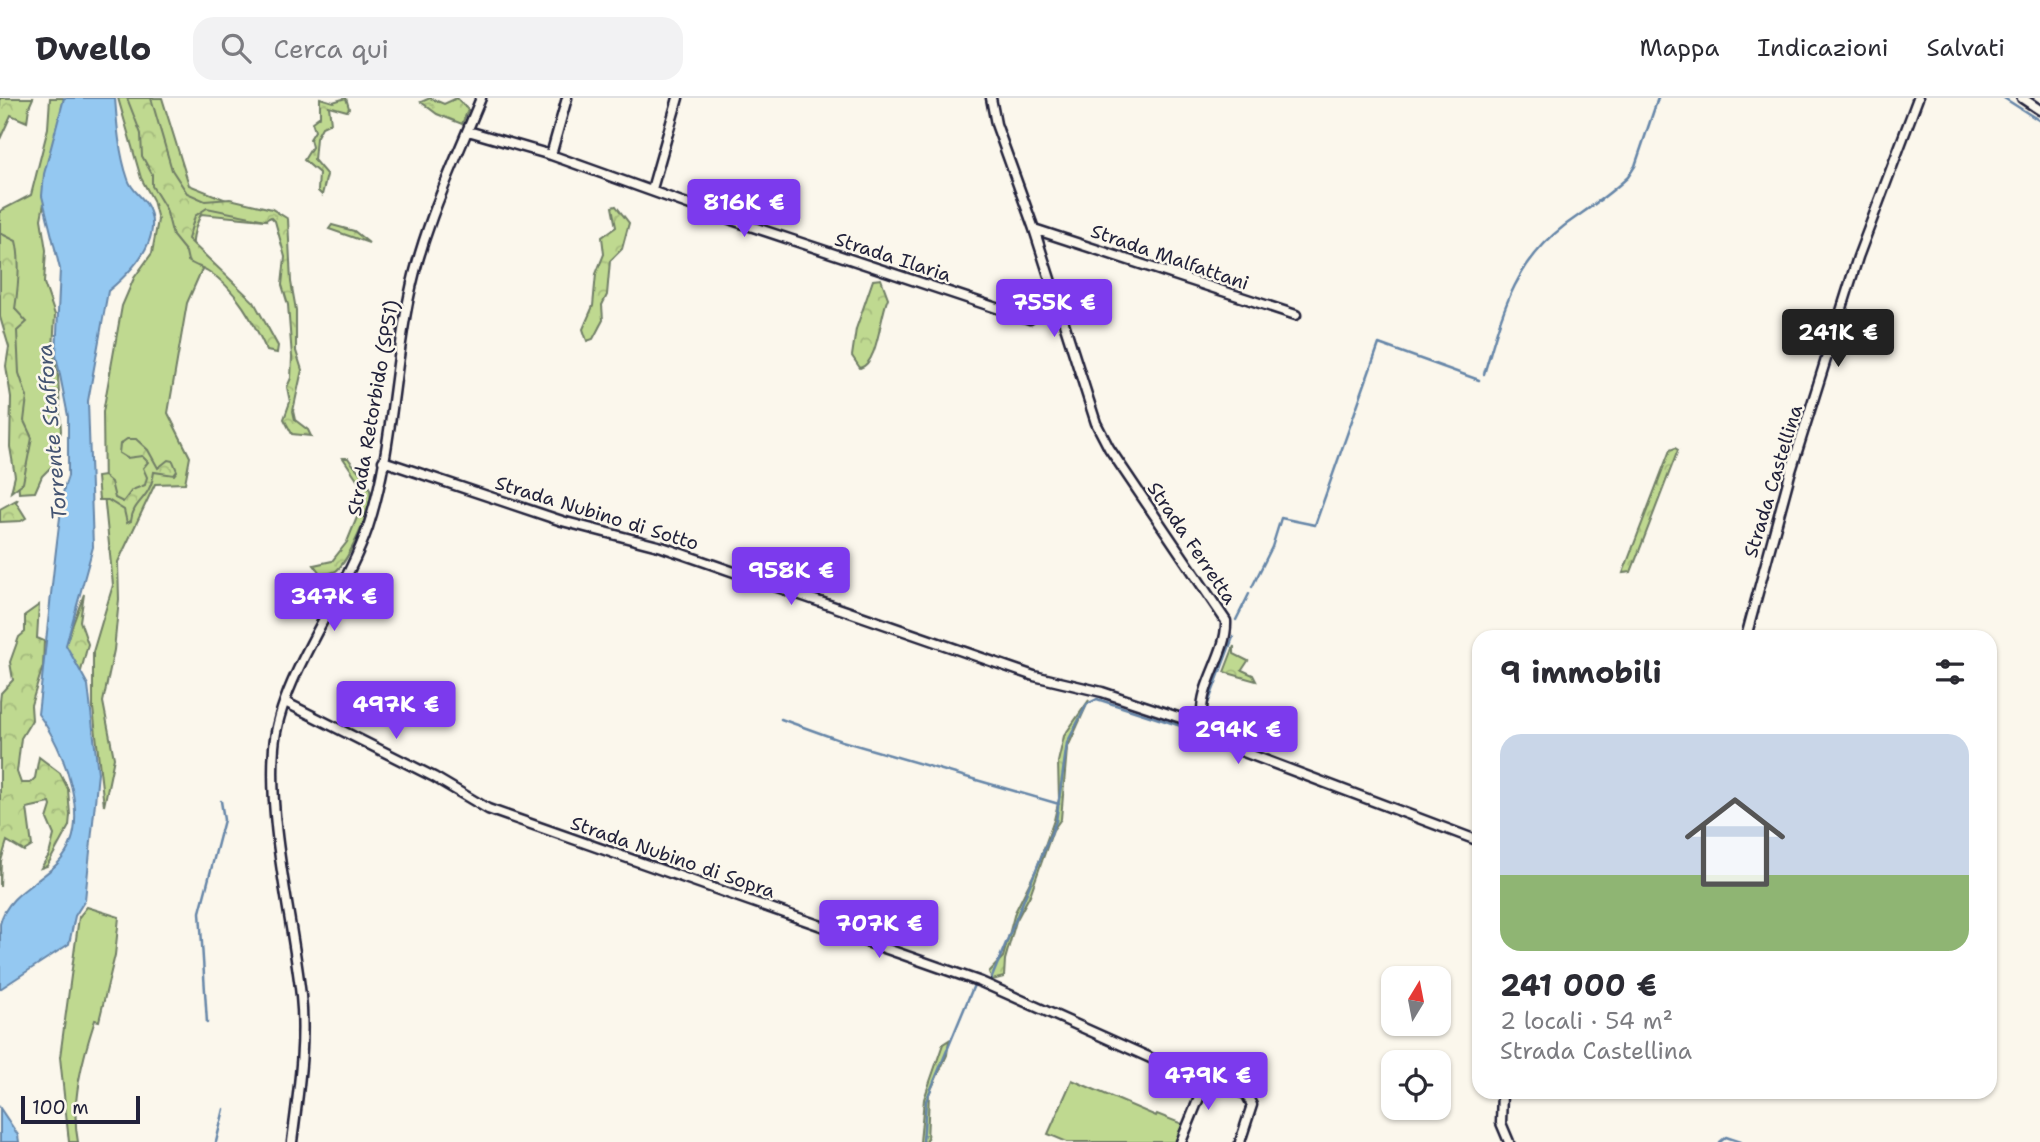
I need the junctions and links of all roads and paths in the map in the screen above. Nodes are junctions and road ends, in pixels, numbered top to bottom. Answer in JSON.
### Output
{"nodes":[{"id":1,"x":481,"y":98,"type":"edge"},
{"id":2,"x":567,"y":98,"type":"edge"},
{"id":3,"x":678,"y":98,"type":"edge"},
{"id":4,"x":991,"y":98,"type":"edge"},
{"id":5,"x":1918,"y":98,"type":"edge"},
{"id":6,"x":2022,"y":98,"type":"edge"},
{"id":7,"x":2040,"y":110,"type":"edge"},
{"id":8,"x":468,"y":131,"type":"junction"},
{"id":9,"x":551,"y":155,"type":"junction"},
{"id":10,"x":652,"y":189,"type":"junction"},
{"id":11,"x":1034,"y":229,"type":"junction"},
{"id":12,"x":1296,"y":315,"type":"dead end"},
{"id":13,"x":1030,"y":319,"type":"dead end"},
{"id":14,"x":383,"y":461,"type":"junction"},
{"id":15,"x":1748,"y":630,"type":"edge"},
{"id":16,"x":285,"y":702,"type":"junction"},
{"id":17,"x":1201,"y":720,"type":"junction"},
{"id":18,"x":1472,"y":838,"type":"edge"},
{"id":19,"x":1202,"y":1080,"type":"junction"},
{"id":20,"x":1502,"y":1099,"type":"edge"},
{"id":21,"x":292,"y":1142,"type":"edge"},
{"id":22,"x":1181,"y":1142,"type":"edge"},
{"id":23,"x":1240,"y":1142,"type":"edge"},
{"id":24,"x":1509,"y":1142,"type":"edge"}],
"edges":[{"from":1,"to":8,"type":"street","name":"Strada Retorbido (SP51)"},
{"from":2,"to":9,"type":"street"},
{"from":3,"to":10,"type":"street"},
{"from":4,"to":11,"type":"street","name":"Strada Ferretta"},
{"from":5,"to":15,"type":"street","name":"Strada Castellina"},
{"from":6,"to":7,"type":"street"},
{"from":8,"to":9,"type":"street","name":"Strada Ilaria"},
{"from":8,"to":14,"type":"street","name":"Strada Retorbido (SP51)"},
{"from":9,"to":10,"type":"street","name":"Strada Ilaria"},
{"from":10,"to":13,"type":"street","name":"Strada Ilaria"},
{"from":11,"to":12,"type":"street","name":"Strada Malfattani"},
{"from":11,"to":17,"type":"street","name":"Strada Ferretta"},
{"from":14,"to":16,"type":"street","name":"Strada Retorbido (SP51)"},
{"from":14,"to":17,"type":"street","name":"Strada Nubino di Sotto"},
{"from":16,"to":19,"type":"street","name":"Strada Nubino di Sopra"},
{"from":16,"to":21,"type":"street","name":"Strada Retorbido (SP51)"},
{"from":17,"to":18,"type":"street"},
{"from":19,"to":22,"type":"street"},
{"from":19,"to":23,"type":"street","name":"Strada Nubino di Sopra"},
{"from":20,"to":24,"type":"street"}]}
